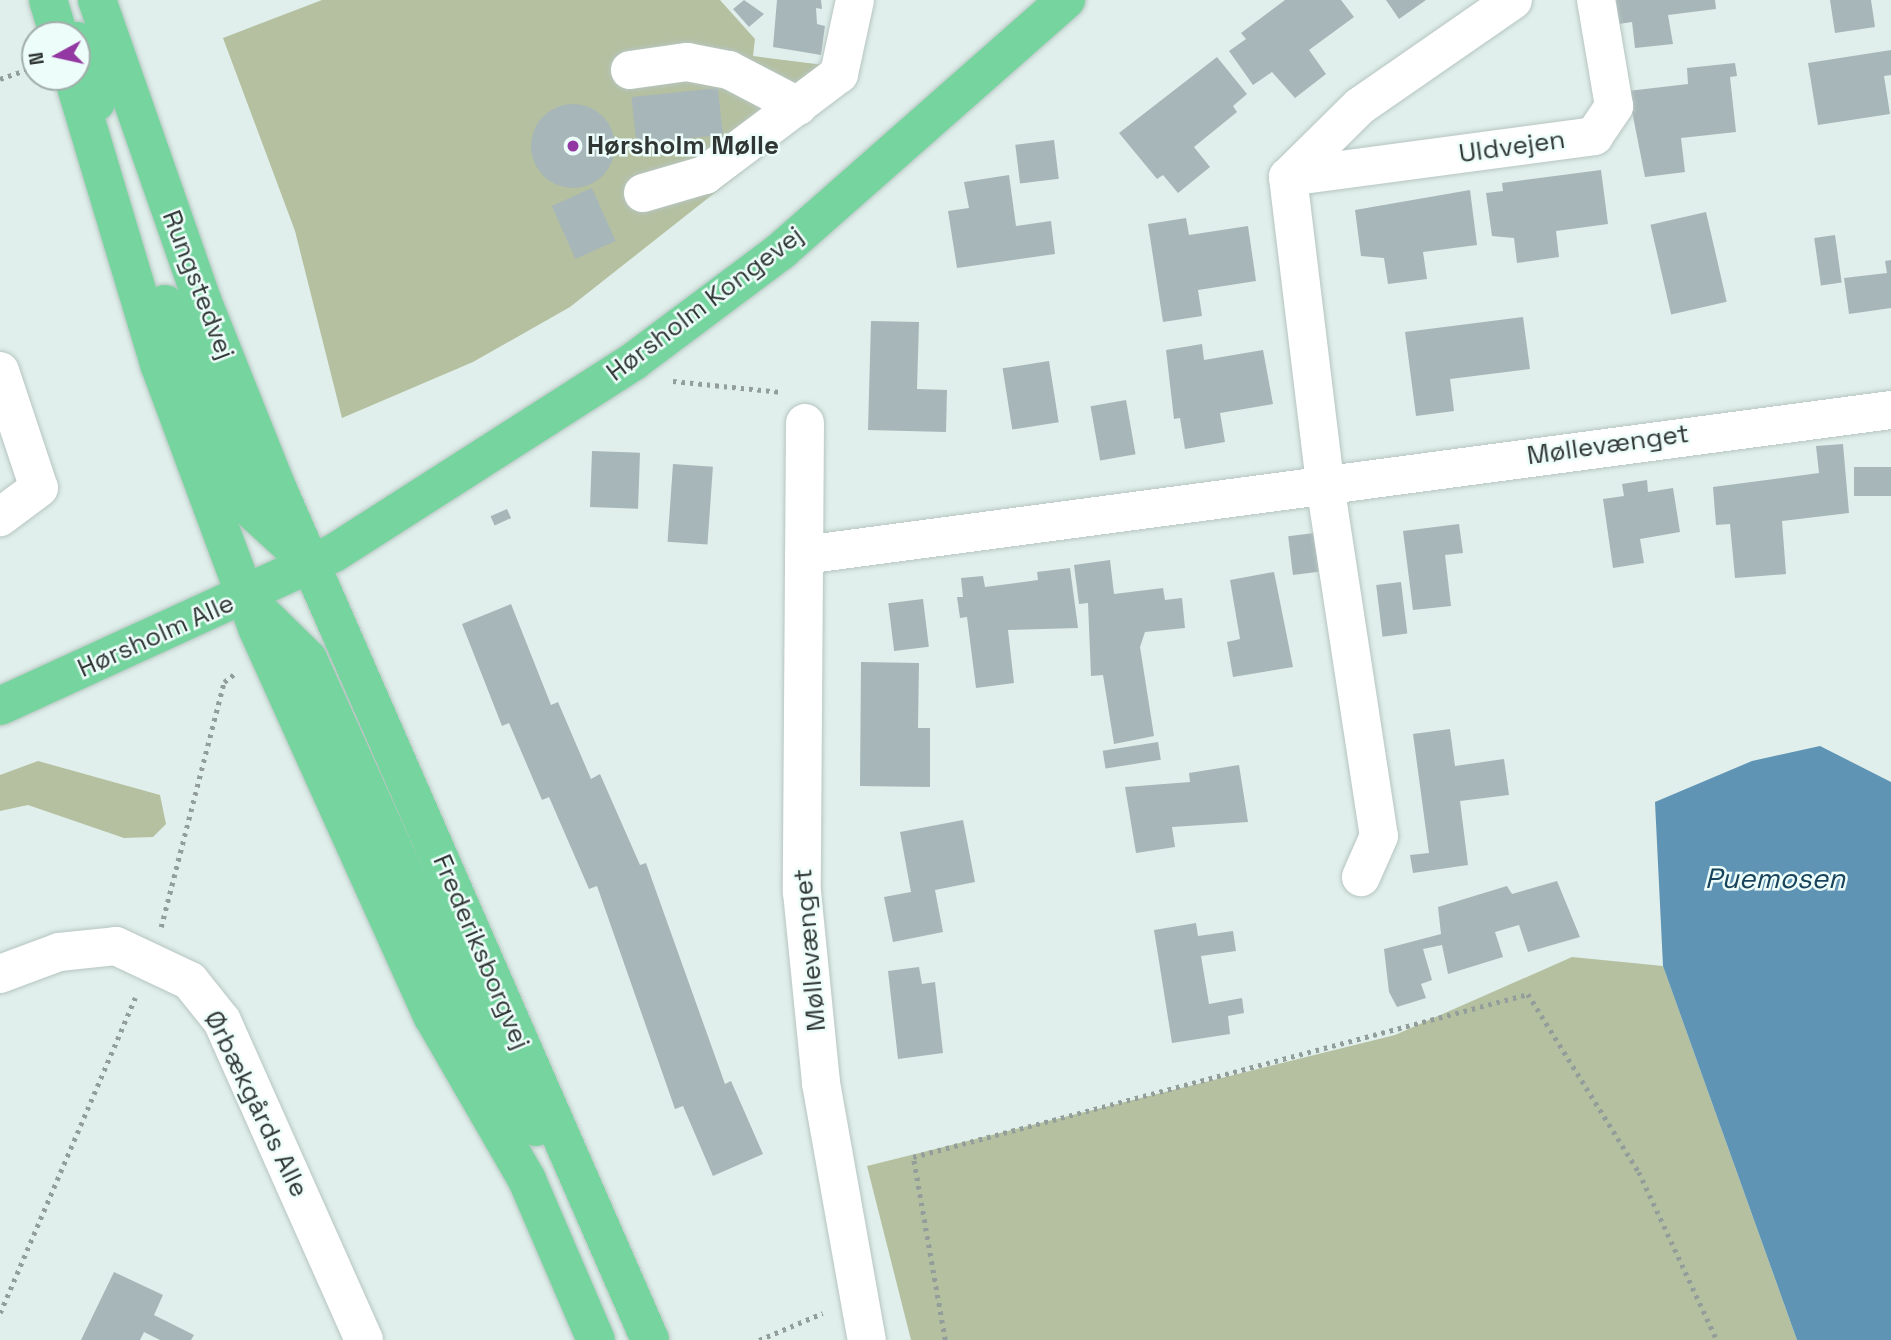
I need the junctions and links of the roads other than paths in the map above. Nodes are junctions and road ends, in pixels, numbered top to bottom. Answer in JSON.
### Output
{"nodes":[{"id":1,"x":48,"y":0,"type":"edge"},
{"id":2,"x":64,"y":0,"type":"edge"},
{"id":3,"x":97,"y":0,"type":"edge"},
{"id":4,"x":855,"y":0,"type":"edge"},
{"id":5,"x":1066,"y":0,"type":"edge"},
{"id":6,"x":1513,"y":0,"type":"edge"},
{"id":7,"x":1596,"y":0,"type":"edge"},
{"id":8,"x":55,"y":21,"type":"edge"},
{"id":9,"x":71,"y":21,"type":"edge"},
{"id":10,"x":630,"y":71,"type":"dead end"},
{"id":11,"x":91,"y":86,"type":"edge"},
{"id":12,"x":77,"y":91,"type":"edge"},
{"id":13,"x":798,"y":106,"type":"junction"},
{"id":14,"x":1288,"y":177,"type":"junction"},
{"id":15,"x":643,"y":193,"type":"dead end"},
{"id":16,"x":0,"y":371,"type":"edge"},
{"id":17,"x":1891,"y":410,"type":"edge"},
{"id":18,"x":805,"y":422,"type":"dead end"},
{"id":19,"x":1325,"y":484,"type":"junction"},
{"id":20,"x":0,"y":517,"type":"edge"},
{"id":21,"x":804,"y":555,"type":"junction"},
{"id":22,"x":312,"y":565,"type":"junction"},
{"id":23,"x":244,"y":597,"type":"junction"},
{"id":24,"x":0,"y":706,"type":"edge"},
{"id":25,"x":1361,"y":877,"type":"dead end"},
{"id":26,"x":0,"y":974,"type":"edge"},
{"id":27,"x":570,"y":1157,"type":"junction"},
{"id":28,"x":364,"y":1340,"type":"edge"},
{"id":29,"x":596,"y":1340,"type":"edge"},
{"id":30,"x":650,"y":1340,"type":"edge"},
{"id":31,"x":867,"y":1340,"type":"edge"}],
"edges":[{"from":1,"to":8,"type":"main road"},
{"from":2,"to":9,"type":"main road"},
{"from":3,"to":22,"type":"main road","name":"Rungstedvej"},
{"from":4,"to":13,"type":"street"},
{"from":5,"to":22,"type":"main road","name":"Hørsholm Kongevej"},
{"from":6,"to":14,"type":"street"},
{"from":7,"to":14,"type":"street","name":"Uldvejen"},
{"from":10,"to":13,"type":"street"},
{"from":11,"to":22,"type":"main road"},
{"from":12,"to":23,"type":"main road","name":"Rungstedvej"},
{"from":13,"to":15,"type":"street"},
{"from":14,"to":19,"type":"street"},
{"from":16,"to":20,"type":"street"},
{"from":17,"to":19,"type":"street","name":"Møllevænget"},
{"from":18,"to":21,"type":"street","name":"Møllevænget"},
{"from":19,"to":21,"type":"street","name":"Møllevænget"},
{"from":19,"to":25,"type":"street"},
{"from":21,"to":31,"type":"street","name":"Møllevænget"},
{"from":22,"to":23,"type":"main road","name":"Hørsholm Alle"},
{"from":22,"to":27,"type":"main road","name":"Frederiksborgvej"},
{"from":23,"to":24,"type":"main road","name":"Hørsholm Alle"},
{"from":23,"to":27,"type":"main road"},
{"from":23,"to":29,"type":"main road"},
{"from":26,"to":28,"type":"street","name":"Ørbækgårds Alle"},
{"from":27,"to":30,"type":"main road","name":"Frederiksborgvej"}]}
